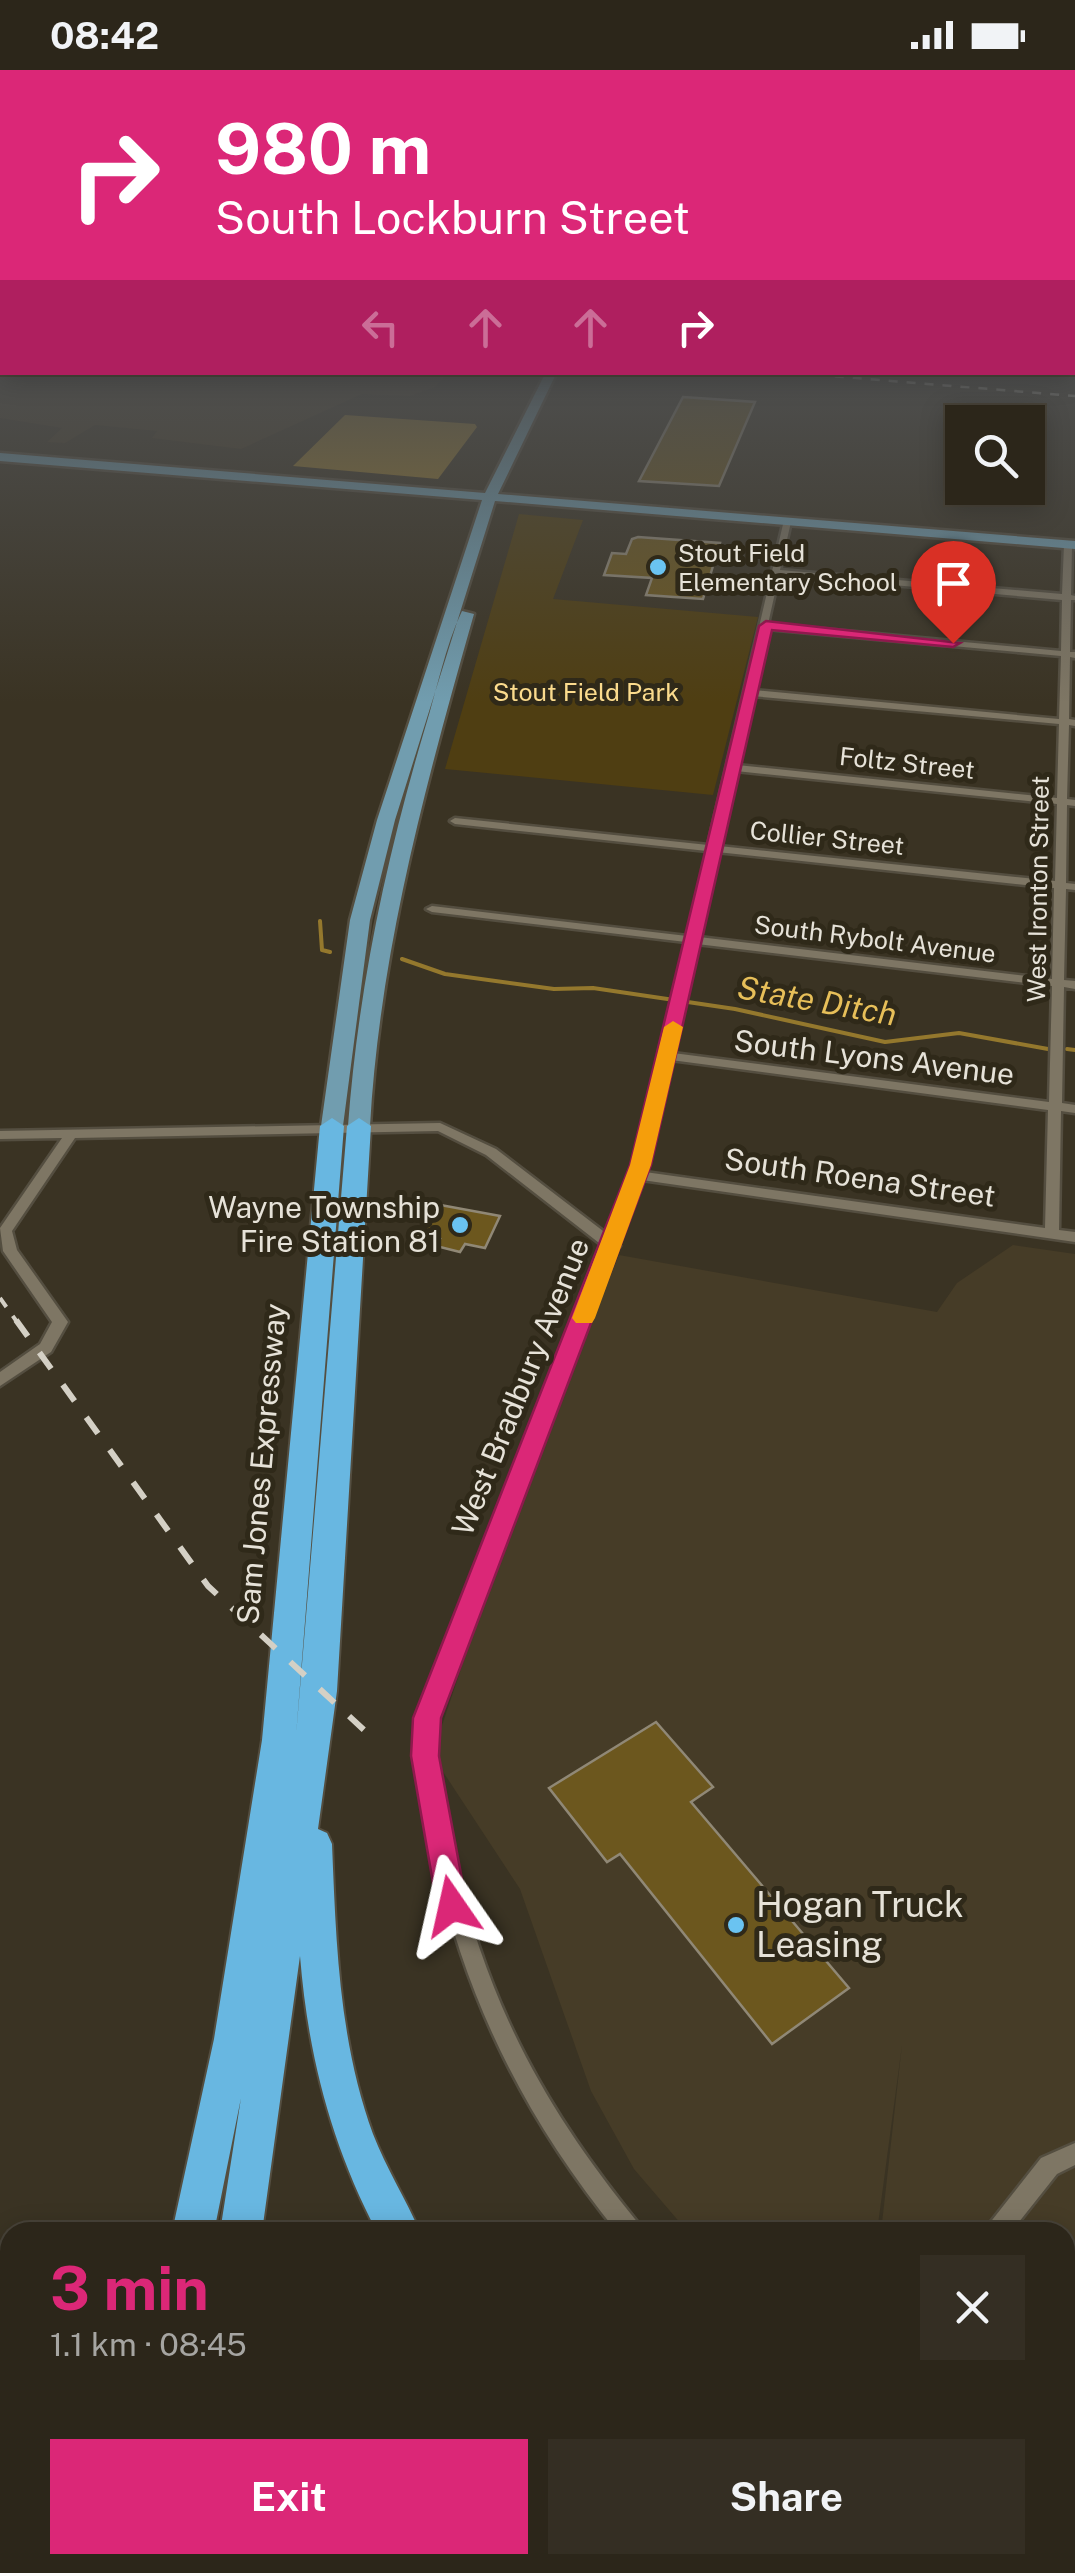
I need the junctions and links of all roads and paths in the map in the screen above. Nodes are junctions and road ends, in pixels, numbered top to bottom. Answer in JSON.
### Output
{"nodes":[{"id":1,"x":152,"y":470,"type":"edge"},
{"id":2,"x":510,"y":470,"type":"edge"},
{"id":3,"x":513,"y":470,"type":"edge"},
{"id":4,"x":497,"y":499,"type":"junction"},
{"id":5,"x":787,"y":522,"type":"junction"},
{"id":6,"x":1072,"y":545,"type":"edge"},
{"id":7,"x":778,"y":572,"type":"junction"},
{"id":8,"x":1071,"y":598,"type":"edge"},
{"id":9,"x":766,"y":626,"type":"junction"},
{"id":10,"x":1070,"y":654,"type":"edge"},
{"id":11,"x":750,"y":694,"type":"junction"},
{"id":12,"x":1069,"y":722,"type":"edge"},
{"id":13,"x":734,"y":768,"type":"junction"},
{"id":14,"x":1062,"y":802,"type":"junction"},
{"id":15,"x":1075,"y":803,"type":"edge"},
{"id":16,"x":454,"y":821,"type":"dead end"},
{"id":17,"x":716,"y":848,"type":"junction"},
{"id":18,"x":1068,"y":887,"type":"edge"},
{"id":19,"x":432,"y":908,"type":"dead end"},
{"id":20,"x":694,"y":940,"type":"junction"},
{"id":21,"x":1059,"y":984,"type":"junction"},
{"id":22,"x":1075,"y":985,"type":"edge"},
{"id":23,"x":666,"y":1056,"type":"junction"},
{"id":24,"x":1058,"y":1107,"type":"junction"},
{"id":25,"x":1075,"y":1109,"type":"edge"},
{"id":26,"x":346,"y":1126,"type":"junction"},
{"id":27,"x":72,"y":1133,"type":"junction"},
{"id":28,"x":0,"y":1135,"type":"edge"},
{"id":29,"x":637,"y":1175,"type":"junction"},
{"id":30,"x":0,"y":1203,"type":"edge"},
{"id":31,"x":12,"y":1220,"type":"junction"},
{"id":32,"x":1052,"y":1234,"type":"junction"},
{"id":33,"x":1075,"y":1238,"type":"edge"},
{"id":34,"x":612,"y":1246,"type":"junction"},
{"id":35,"x":0,"y":1380,"type":"edge"},
{"id":36,"x":312,"y":1761,"type":"junction"},
{"id":37,"x":1075,"y":2154,"type":"edge"},
{"id":38,"x":195,"y":2222,"type":"edge"},
{"id":39,"x":243,"y":2222,"type":"edge"},
{"id":40,"x":394,"y":2222,"type":"edge"},
{"id":41,"x":623,"y":2222,"type":"edge"},
{"id":42,"x":1004,"y":2222,"type":"edge"}],
"edges":[{"from":1,"to":4,"type":"main road"},
{"from":2,"to":4,"type":"main road","name":"Sam Jones Expressway"},
{"from":3,"to":4,"type":"main road","name":"Sam Jones Expressway"},
{"from":4,"to":5,"type":"main road"},
{"from":4,"to":26,"type":"main road","name":"Sam Jones Expressway"},
{"from":5,"to":6,"type":"main road"},
{"from":5,"to":7,"type":"street","name":"West Bradbury Avenue"},
{"from":6,"to":8,"type":"street","name":"West Ironton Street"},
{"from":7,"to":8,"type":"street"},
{"from":7,"to":9,"type":"street","name":"West Bradbury Avenue"},
{"from":8,"to":10,"type":"street","name":"West Ironton Street"},
{"from":9,"to":10,"type":"street"},
{"from":9,"to":11,"type":"street","name":"West Bradbury Avenue"},
{"from":10,"to":12,"type":"street","name":"West Ironton Street"},
{"from":11,"to":12,"type":"street"},
{"from":11,"to":13,"type":"street","name":"West Bradbury Avenue"},
{"from":12,"to":14,"type":"street","name":"West Ironton Street"},
{"from":13,"to":14,"type":"street","name":"Foltz Street"},
{"from":13,"to":17,"type":"street","name":"West Bradbury Avenue"},
{"from":14,"to":15,"type":"street","name":"Foltz Street"},
{"from":14,"to":18,"type":"street","name":"West Ironton Street"},
{"from":16,"to":17,"type":"street","name":"Collier Street"},
{"from":17,"to":18,"type":"street","name":"Collier Street"},
{"from":17,"to":20,"type":"street","name":"West Bradbury Avenue"},
{"from":18,"to":21,"type":"street","name":"West Ironton Street"},
{"from":19,"to":20,"type":"street","name":"South Rybolt Avenue"},
{"from":20,"to":21,"type":"street","name":"South Rybolt Avenue"},
{"from":20,"to":23,"type":"street","name":"West Bradbury Avenue"},
{"from":21,"to":22,"type":"street","name":"South Rybolt Avenue"},
{"from":21,"to":24,"type":"street","name":"West Ironton Street"},
{"from":23,"to":24,"type":"street","name":"South Lyons Avenue"},
{"from":23,"to":29,"type":"street","name":"West Bradbury Avenue"},
{"from":24,"to":25,"type":"street","name":"South Lyons Avenue"},
{"from":24,"to":32,"type":"street","name":"West Ironton Street"},
{"from":26,"to":27,"type":"street"},
{"from":26,"to":34,"type":"street"},
{"from":26,"to":36,"type":"highway","name":"Sam Jones Expressway"},
{"from":26,"to":38,"type":"highway","name":"Sam Jones Expressway"},
{"from":27,"to":28,"type":"street"},
{"from":27,"to":31,"type":"street"},
{"from":29,"to":32,"type":"street","name":"South Roena Street"},
{"from":29,"to":34,"type":"street","name":"West Bradbury Avenue"},
{"from":30,"to":31,"type":"street"},
{"from":31,"to":35,"type":"street"},
{"from":32,"to":33,"type":"street","name":"South Roena Street"},
{"from":34,"to":41,"type":"street","name":"West Bradbury Avenue"},
{"from":36,"to":39,"type":"highway","name":"Sam Jones Expressway"},
{"from":36,"to":40,"type":"highway"},
{"from":37,"to":42,"type":"street"}]}
